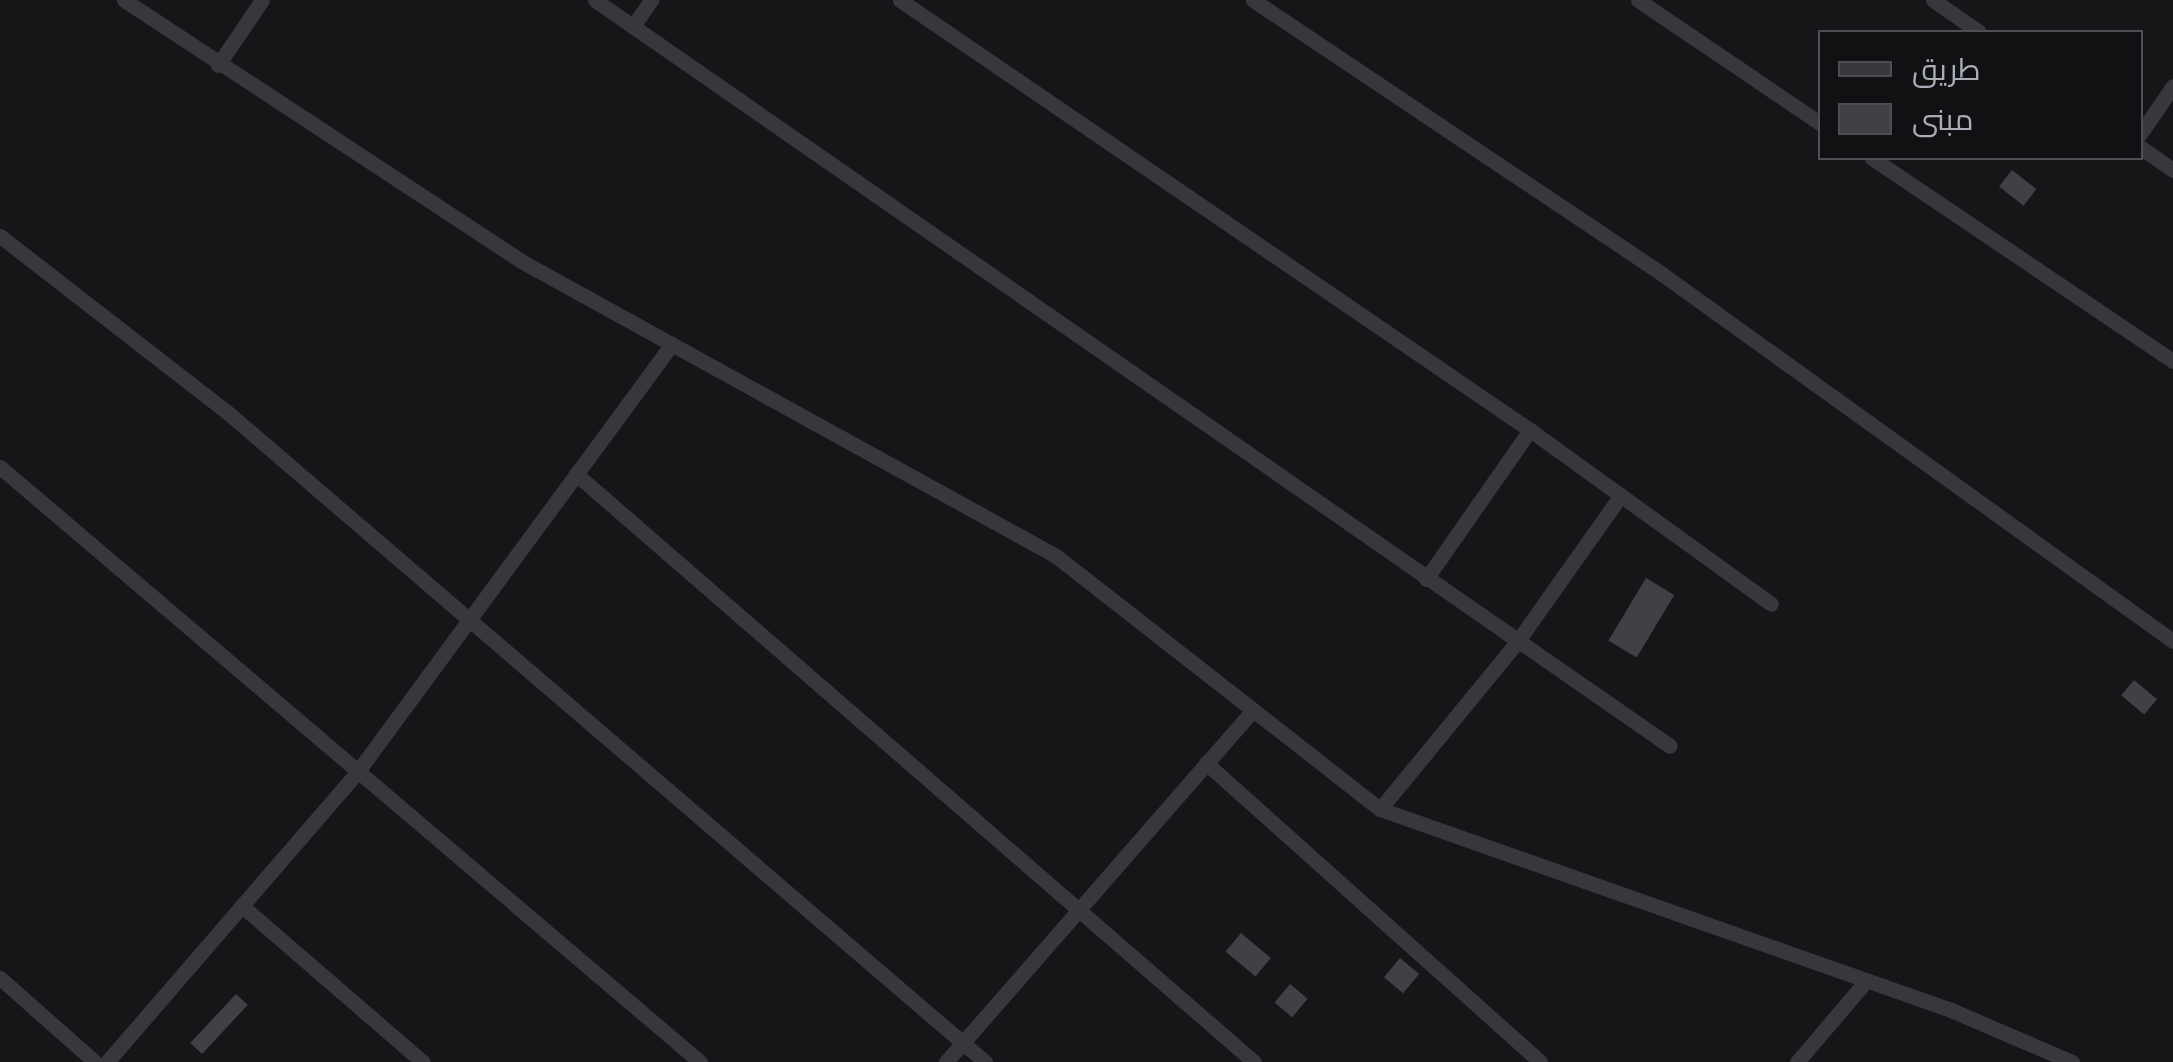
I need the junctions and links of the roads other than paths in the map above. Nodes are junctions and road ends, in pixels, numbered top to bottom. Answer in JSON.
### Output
{"nodes":[{"id":1,"x":124,"y":0,"type":"edge"},
{"id":2,"x":262,"y":0,"type":"edge"},
{"id":3,"x":595,"y":0,"type":"edge"},
{"id":4,"x":651,"y":0,"type":"edge"},
{"id":5,"x":900,"y":0,"type":"edge"},
{"id":6,"x":1253,"y":0,"type":"edge"},
{"id":7,"x":1638,"y":0,"type":"edge"},
{"id":8,"x":1933,"y":0,"type":"edge"},
{"id":9,"x":633,"y":26,"type":"junction"},
{"id":10,"x":1976,"y":30,"type":"edge"},
{"id":11,"x":218,"y":65,"type":"junction"},
{"id":12,"x":2173,"y":86,"type":"edge"},
{"id":13,"x":1818,"y":122,"type":"edge"},
{"id":14,"x":2143,"y":130,"type":"edge"},
{"id":15,"x":2143,"y":149,"type":"edge"},
{"id":16,"x":1875,"y":160,"type":"edge"},
{"id":17,"x":2173,"y":170,"type":"edge"},
{"id":18,"x":0,"y":236,"type":"edge"},
{"id":19,"x":672,"y":344,"type":"junction"},
{"id":20,"x":2173,"y":360,"type":"edge"},
{"id":21,"x":1530,"y":430,"type":"junction"},
{"id":22,"x":0,"y":467,"type":"edge"},
{"id":23,"x":576,"y":474,"type":"junction"},
{"id":24,"x":1621,"y":496,"type":"junction"},
{"id":25,"x":1426,"y":580,"type":"junction"},
{"id":26,"x":1771,"y":604,"type":"dead end"},
{"id":27,"x":468,"y":622,"type":"junction"},
{"id":28,"x":2173,"y":641,"type":"edge"},
{"id":29,"x":1517,"y":642,"type":"junction"},
{"id":30,"x":1252,"y":711,"type":"junction"},
{"id":31,"x":1670,"y":746,"type":"dead end"},
{"id":32,"x":1206,"y":763,"type":"junction"},
{"id":33,"x":358,"y":771,"type":"junction"},
{"id":34,"x":1380,"y":810,"type":"junction"},
{"id":35,"x":242,"y":906,"type":"junction"},
{"id":36,"x":1078,"y":911,"type":"junction"},
{"id":37,"x":0,"y":978,"type":"edge"},
{"id":38,"x":1866,"y":981,"type":"junction"},
{"id":39,"x":962,"y":1043,"type":"junction"},
{"id":40,"x":1803,"y":1060,"type":"edge"},
{"id":41,"x":96,"y":1062,"type":"edge"},
{"id":42,"x":107,"y":1062,"type":"edge"},
{"id":43,"x":423,"y":1062,"type":"edge"},
{"id":44,"x":700,"y":1062,"type":"edge"},
{"id":45,"x":946,"y":1062,"type":"edge"},
{"id":46,"x":985,"y":1062,"type":"edge"},
{"id":47,"x":1254,"y":1062,"type":"edge"},
{"id":48,"x":1540,"y":1062,"type":"edge"},
{"id":49,"x":2072,"y":1062,"type":"edge"}],
"edges":[{"from":1,"to":11,"type":"street"},
{"from":2,"to":11,"type":"street"},
{"from":3,"to":9,"type":"street"},
{"from":4,"to":9,"type":"street"},
{"from":5,"to":21,"type":"street"},
{"from":6,"to":28,"type":"street"},
{"from":7,"to":13,"type":"street"},
{"from":8,"to":10,"type":"street"},
{"from":9,"to":25,"type":"street"},
{"from":11,"to":19,"type":"street"},
{"from":12,"to":14,"type":"street"},
{"from":15,"to":17,"type":"street"},
{"from":16,"to":20,"type":"street"},
{"from":18,"to":27,"type":"street"},
{"from":19,"to":23,"type":"street"},
{"from":19,"to":30,"type":"street"},
{"from":21,"to":24,"type":"street"},
{"from":21,"to":25,"type":"street"},
{"from":22,"to":33,"type":"street"},
{"from":23,"to":27,"type":"street"},
{"from":23,"to":36,"type":"street"},
{"from":24,"to":26,"type":"street"},
{"from":24,"to":29,"type":"street"},
{"from":25,"to":29,"type":"street"},
{"from":27,"to":33,"type":"street"},
{"from":27,"to":39,"type":"street"},
{"from":29,"to":31,"type":"street"},
{"from":29,"to":34,"type":"street"},
{"from":30,"to":32,"type":"street"},
{"from":30,"to":34,"type":"street"},
{"from":32,"to":36,"type":"street"},
{"from":32,"to":48,"type":"street"},
{"from":33,"to":35,"type":"street"},
{"from":33,"to":44,"type":"street"},
{"from":34,"to":38,"type":"street"},
{"from":35,"to":42,"type":"street"},
{"from":35,"to":43,"type":"street"},
{"from":36,"to":39,"type":"street"},
{"from":36,"to":47,"type":"street"},
{"from":37,"to":41,"type":"street"},
{"from":38,"to":40,"type":"street"},
{"from":38,"to":49,"type":"street"},
{"from":39,"to":45,"type":"street"},
{"from":39,"to":46,"type":"street"}]}
